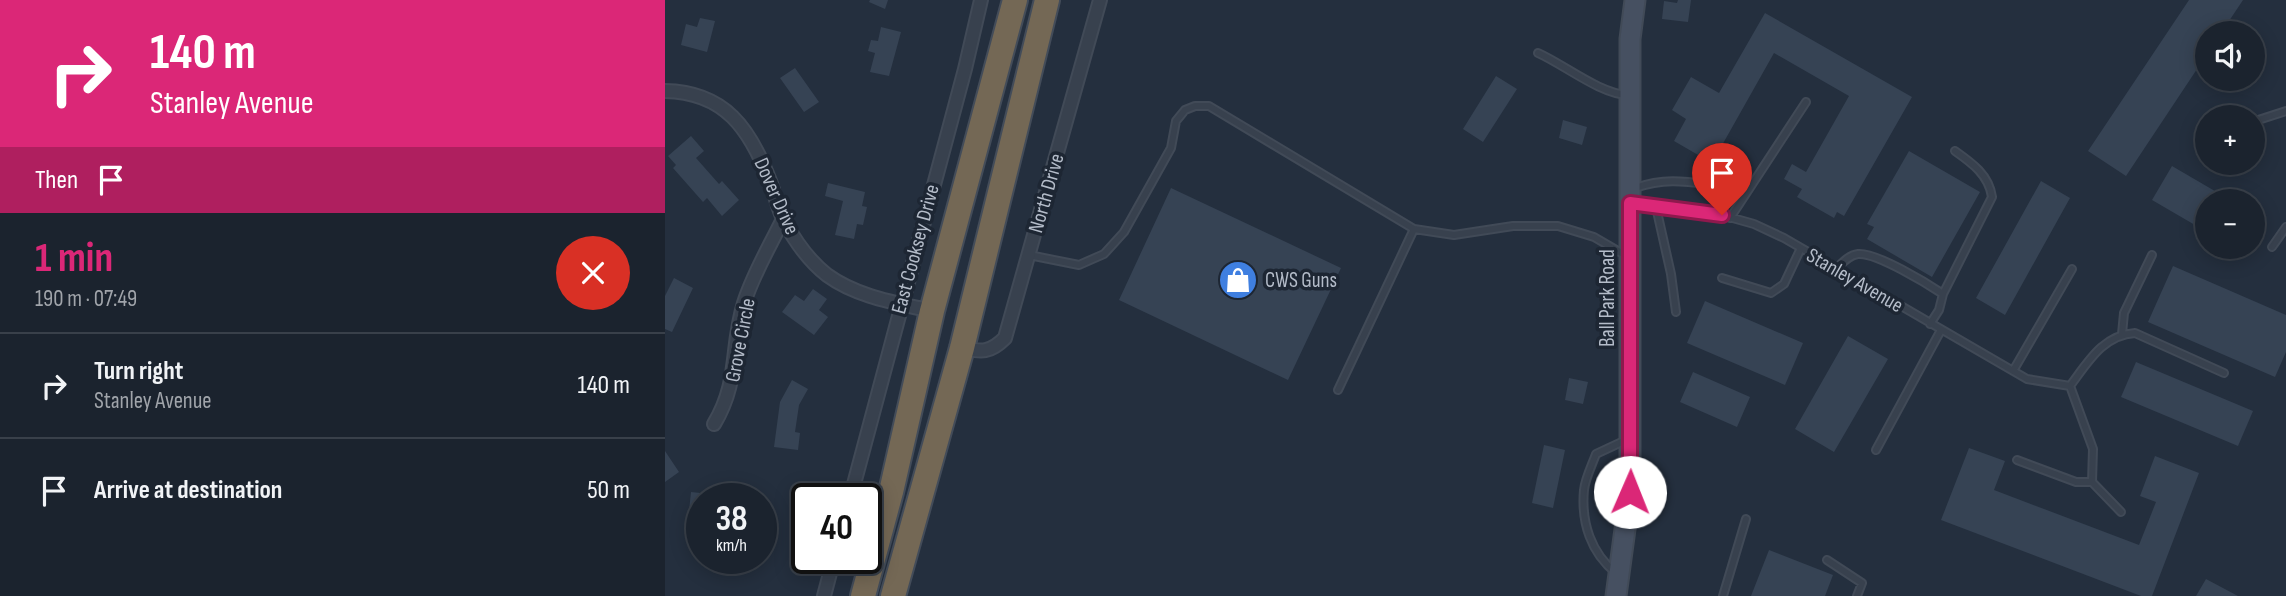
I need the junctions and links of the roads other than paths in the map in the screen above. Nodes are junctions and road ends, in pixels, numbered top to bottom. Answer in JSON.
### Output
{"nodes":[{"id":1,"x":981,"y":0,"type":"edge"},
{"id":2,"x":1015,"y":0,"type":"edge"},
{"id":3,"x":1047,"y":0,"type":"edge"},
{"id":4,"x":1100,"y":0,"type":"edge"},
{"id":5,"x":1635,"y":0,"type":"edge"},
{"id":6,"x":1538,"y":53,"type":"dead end"},
{"id":7,"x":665,"y":91,"type":"edge"},
{"id":8,"x":1630,"y":95,"type":"junction"},
{"id":9,"x":1806,"y":102,"type":"dead end"},
{"id":10,"x":2286,"y":111,"type":"edge"},
{"id":11,"x":2265,"y":118,"type":"edge"},
{"id":12,"x":1955,"y":150,"type":"dead end"},
{"id":13,"x":1713,"y":185,"type":"dead end"},
{"id":14,"x":1630,"y":196,"type":"junction"},
{"id":15,"x":1656,"y":207,"type":"junction"},
{"id":16,"x":1730,"y":218,"type":"junction"},
{"id":17,"x":783,"y":219,"type":"junction"},
{"id":18,"x":2286,"y":227,"type":"edge"},
{"id":19,"x":1414,"y":229,"type":"junction"},
{"id":20,"x":2272,"y":247,"type":"dead end"},
{"id":21,"x":1801,"y":248,"type":"junction"},
{"id":22,"x":1029,"y":255,"type":"junction"},
{"id":23,"x":2152,"y":255,"type":"dead end"},
{"id":24,"x":1630,"y":258,"type":"junction"},
{"id":25,"x":1836,"y":269,"type":"junction"},
{"id":26,"x":2073,"y":269,"type":"dead end"},
{"id":27,"x":1722,"y":278,"type":"dead end"},
{"id":28,"x":1943,"y":294,"type":"junction"},
{"id":29,"x":900,"y":304,"type":"junction"},
{"id":30,"x":932,"y":311,"type":"junction"},
{"id":31,"x":1676,"y":312,"type":"dead end"},
{"id":32,"x":1930,"y":324,"type":"junction"},
{"id":33,"x":1941,"y":330,"type":"junction"},
{"id":34,"x":2122,"y":334,"type":"junction"},
{"id":35,"x":962,"y":348,"type":"junction"},
{"id":36,"x":2013,"y":371,"type":"junction"},
{"id":37,"x":2224,"y":373,"type":"dead end"},
{"id":38,"x":2070,"y":386,"type":"junction"},
{"id":39,"x":1338,"y":390,"type":"dead end"},
{"id":40,"x":714,"y":424,"type":"dead end"},
{"id":41,"x":1631,"y":438,"type":"junction"},
{"id":42,"x":1876,"y":450,"type":"dead end"},
{"id":43,"x":2017,"y":460,"type":"dead end"},
{"id":44,"x":2092,"y":482,"type":"junction"},
{"id":45,"x":854,"y":483,"type":"edge"},
{"id":46,"x":2121,"y":512,"type":"dead end"},
{"id":47,"x":1746,"y":519,"type":"dead end"},
{"id":48,"x":1827,"y":560,"type":"dead end"},
{"id":49,"x":830,"y":574,"type":"edge"},
{"id":50,"x":1620,"y":576,"type":"junction"},
{"id":51,"x":824,"y":596,"type":"edge"},
{"id":52,"x":863,"y":596,"type":"edge"},
{"id":53,"x":893,"y":596,"type":"edge"},
{"id":54,"x":1616,"y":596,"type":"edge"},
{"id":55,"x":1723,"y":596,"type":"edge"},
{"id":56,"x":1857,"y":596,"type":"edge"}],
"edges":[{"from":1,"to":29,"type":"street","name":"East Cooksey Drive"},
{"from":2,"to":30,"type":"highway"},
{"from":3,"to":35,"type":"highway"},
{"from":4,"to":22,"type":"street","name":"North Drive"},
{"from":5,"to":8,"type":"street","name":"Ball Park Road"},
{"from":6,"to":8,"type":"lane"},
{"from":7,"to":17,"type":"street","name":"Dover Drive"},
{"from":8,"to":14,"type":"street","name":"Ball Park Road"},
{"from":9,"to":16,"type":"lane"},
{"from":10,"to":11,"type":"lane"},
{"from":12,"to":28,"type":"lane"},
{"from":13,"to":14,"type":"lane"},
{"from":14,"to":15,"type":"lane","name":"Stanley Avenue"},
{"from":14,"to":24,"type":"street","name":"Ball Park Road"},
{"from":15,"to":16,"type":"lane","name":"Stanley Avenue"},
{"from":15,"to":31,"type":"lane"},
{"from":16,"to":21,"type":"lane","name":"Stanley Avenue"},
{"from":17,"to":29,"type":"street","name":"Dover Drive"},
{"from":17,"to":40,"type":"street","name":"Grove Circle"},
{"from":18,"to":20,"type":"lane"},
{"from":19,"to":22,"type":"lane"},
{"from":19,"to":24,"type":"lane"},
{"from":19,"to":39,"type":"lane"},
{"from":21,"to":25,"type":"lane","name":"Stanley Avenue"},
{"from":21,"to":27,"type":"lane"},
{"from":22,"to":35,"type":"street","name":"North Drive"},
{"from":23,"to":34,"type":"lane"},
{"from":24,"to":41,"type":"street","name":"Ball Park Road"},
{"from":25,"to":28,"type":"lane"},
{"from":25,"to":32,"type":"lane","name":"Stanley Avenue"},
{"from":26,"to":36,"type":"lane"},
{"from":28,"to":32,"type":"lane"},
{"from":29,"to":30,"type":"street","name":"Dover Drive"},
{"from":29,"to":45,"type":"street","name":"East Cooksey Drive"},
{"from":30,"to":52,"type":"highway"},
{"from":32,"to":33,"type":"lane","name":"Stanley Avenue"},
{"from":33,"to":36,"type":"lane","name":"Stanley Avenue"},
{"from":33,"to":42,"type":"lane"},
{"from":34,"to":37,"type":"lane"},
{"from":34,"to":38,"type":"lane"},
{"from":35,"to":53,"type":"highway"},
{"from":36,"to":38,"type":"lane","name":"Stanley Avenue"},
{"from":38,"to":44,"type":"lane"},
{"from":41,"to":50,"type":"street","name":"Ball Park Road"},
{"from":41,"to":50,"type":"lane"},
{"from":43,"to":44,"type":"lane"},
{"from":44,"to":46,"type":"lane"},
{"from":47,"to":55,"type":"lane"},
{"from":48,"to":56,"type":"lane"},
{"from":49,"to":51,"type":"street"},
{"from":50,"to":54,"type":"street","name":"Ball Park Road"}]}
